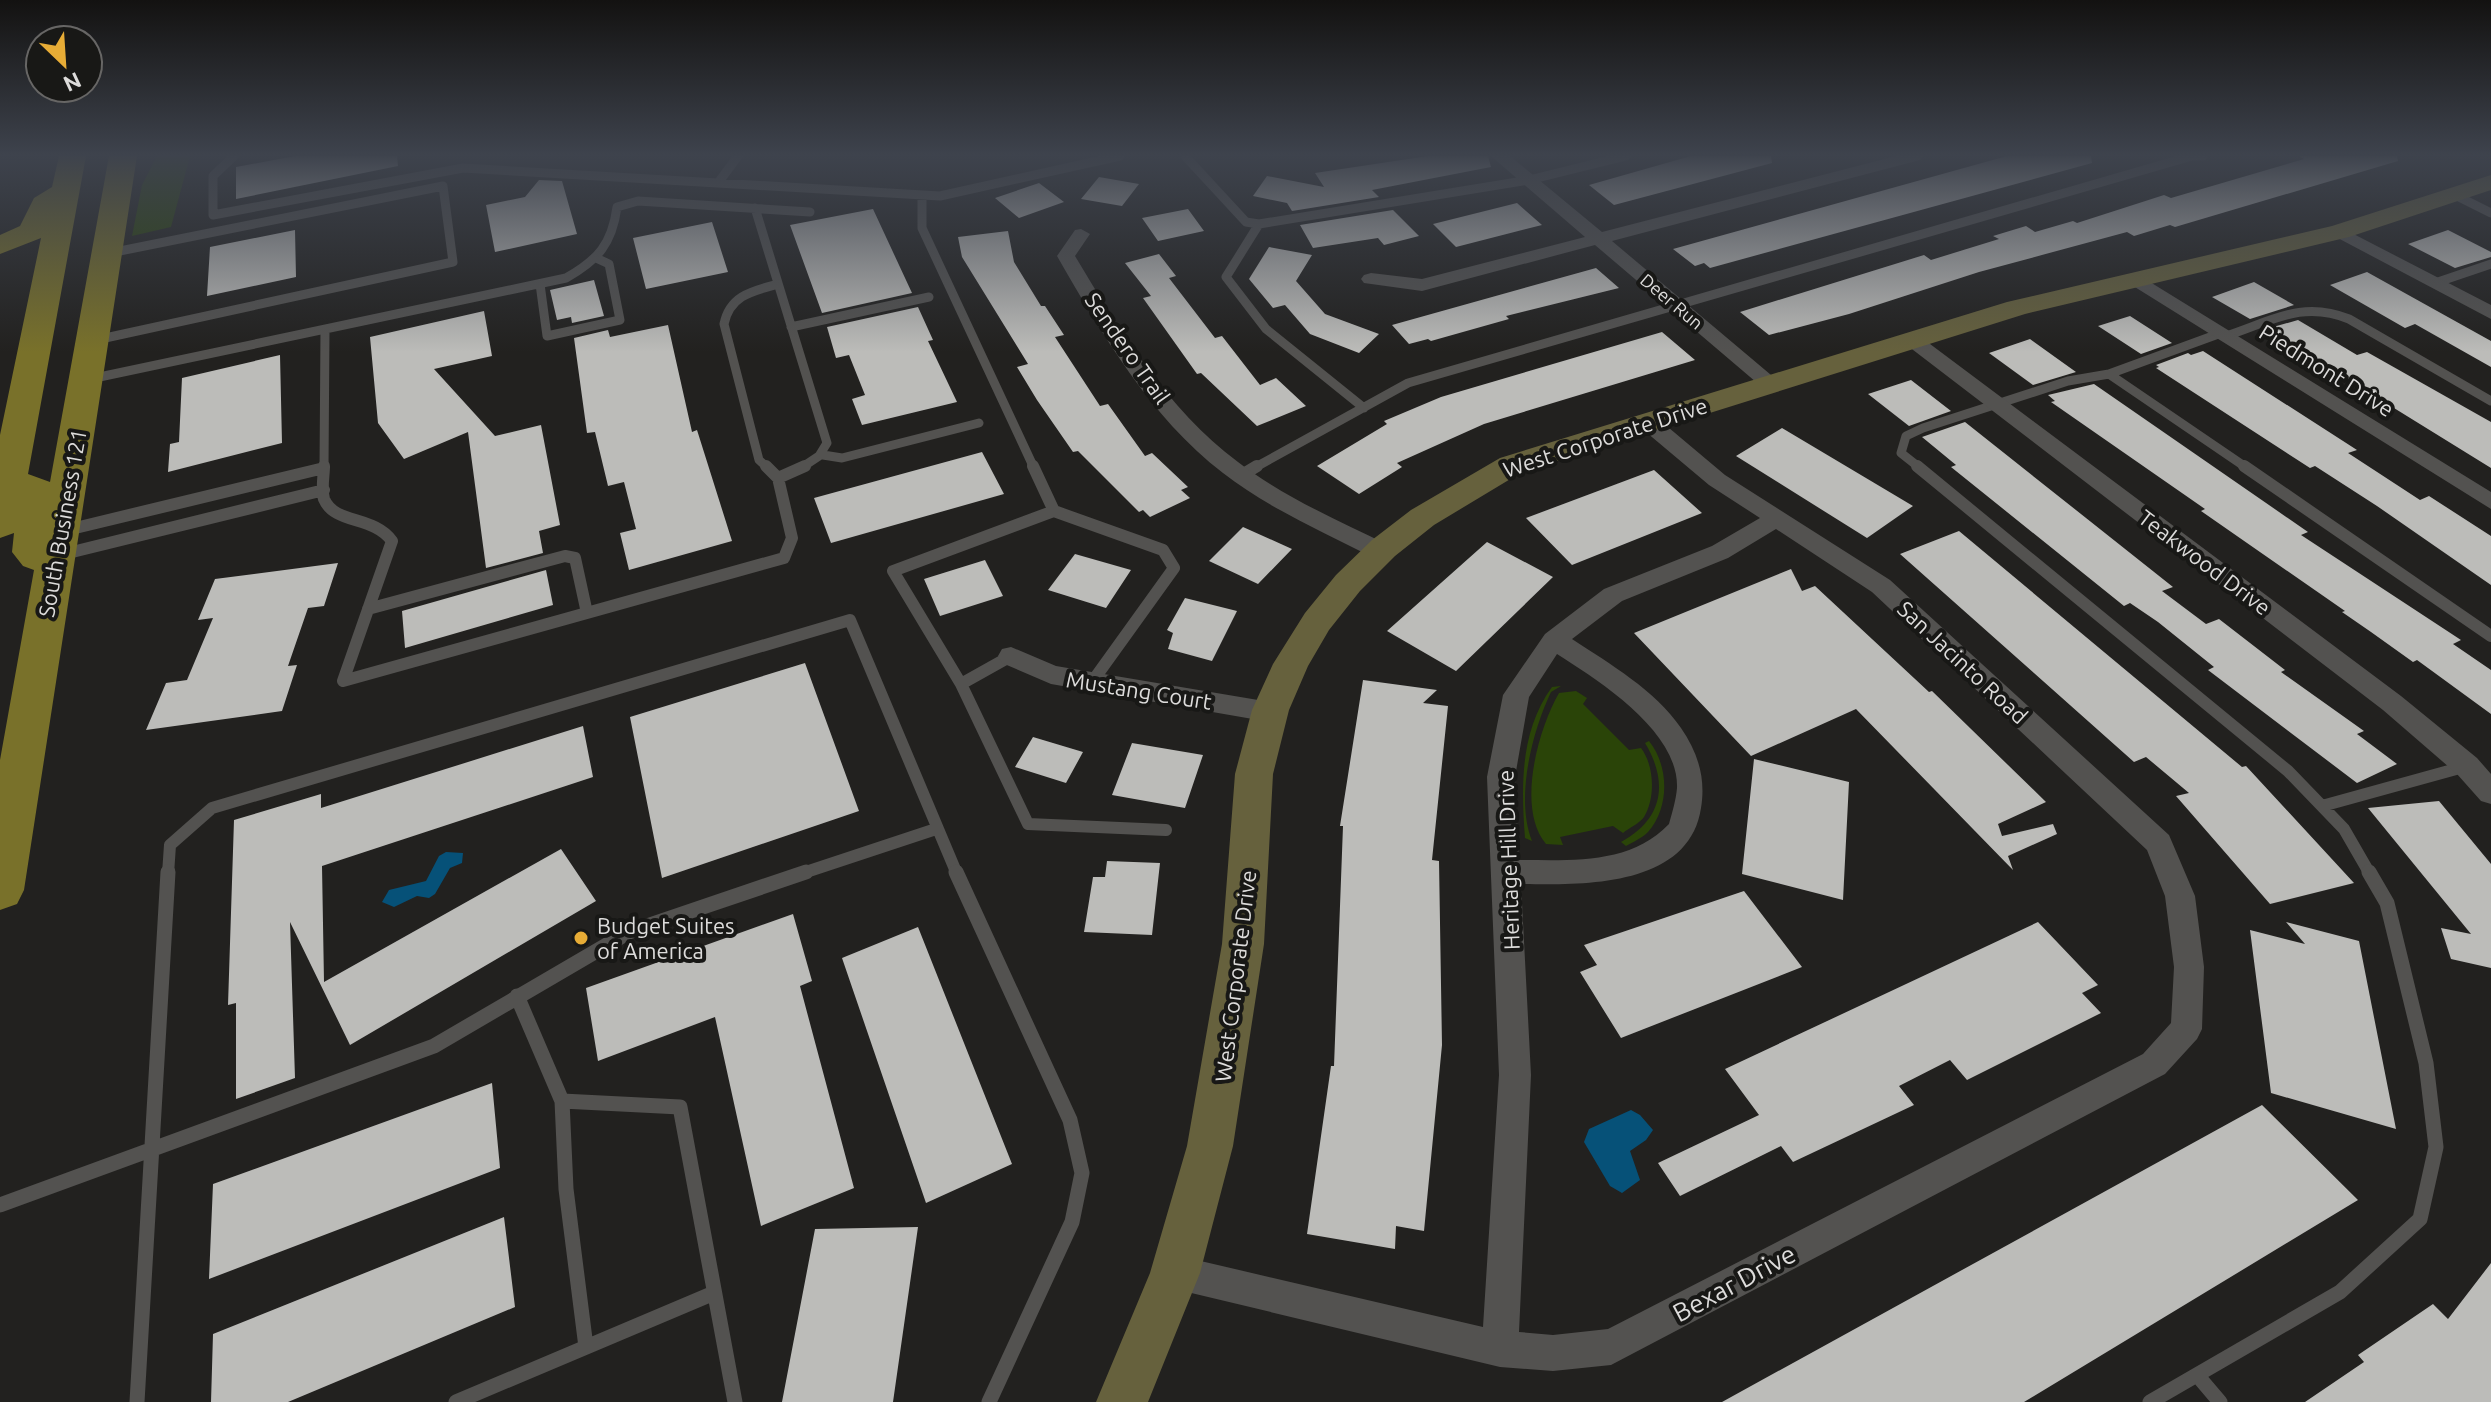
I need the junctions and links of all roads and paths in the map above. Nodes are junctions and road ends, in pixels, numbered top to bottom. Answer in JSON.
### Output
{"nodes":[{"id":1,"x":41,"y":221,"type":"edge"},
{"id":2,"x":60,"y":221,"type":"edge"},
{"id":3,"x":112,"y":221,"type":"edge"},
{"id":4,"x":265,"y":221,"type":"edge"},
{"id":5,"x":448,"y":221,"type":"edge"},
{"id":6,"x":615,"y":221,"type":"edge"},
{"id":7,"x":759,"y":221,"type":"edge"},
{"id":8,"x":922,"y":221,"type":"edge"},
{"id":9,"x":1245,"y":221,"type":"edge"},
{"id":10,"x":1275,"y":221,"type":"edge"},
{"id":11,"x":1578,"y":221,"type":"edge"},
{"id":12,"x":1666,"y":221,"type":"edge"},
{"id":13,"x":1965,"y":221,"type":"edge"},
{"id":14,"x":2371,"y":221,"type":"edge"},
{"id":15,"x":1259,"y":224,"type":"junction"},
{"id":16,"x":2340,"y":232,"type":"junction"},
{"id":17,"x":1081,"y":234,"type":"dead end"},
{"id":18,"x":58,"y":235,"type":"junction"},
{"id":19,"x":1599,"y":239,"type":"junction"},
{"id":20,"x":0,"y":246,"type":"edge"},
{"id":21,"x":107,"y":253,"type":"junction"},
{"id":22,"x":596,"y":258,"type":"junction"},
{"id":23,"x":2491,"y":264,"type":"edge"},
{"id":24,"x":1371,"y":279,"type":"dead end"},
{"id":25,"x":2137,"y":280,"type":"junction"},
{"id":26,"x":2435,"y":283,"type":"junction"},
{"id":27,"x":540,"y":284,"type":"junction"},
{"id":28,"x":778,"y":284,"type":"junction"},
{"id":29,"x":102,"y":287,"type":"junction"},
{"id":30,"x":929,"y":297,"type":"dead end"},
{"id":31,"x":1676,"y":305,"type":"junction"},
{"id":32,"x":2491,"y":313,"type":"edge"},
{"id":33,"x":791,"y":327,"type":"junction"},
{"id":34,"x":325,"y":329,"type":"junction"},
{"id":35,"x":2224,"y":334,"type":"junction"},
{"id":36,"x":1911,"y":339,"type":"junction"},
{"id":37,"x":93,"y":341,"type":"junction"},
{"id":38,"x":2109,"y":374,"type":"junction"},
{"id":39,"x":87,"y":380,"type":"junction"},
{"id":40,"x":1770,"y":384,"type":"junction"},
{"id":41,"x":2491,"y":401,"type":"edge"},
{"id":42,"x":1994,"y":403,"type":"junction"},
{"id":43,"x":1364,"y":408,"type":"junction"},
{"id":44,"x":1648,"y":422,"type":"junction"},
{"id":45,"x":979,"y":423,"type":"dead end"},
{"id":46,"x":823,"y":455,"type":"junction"},
{"id":47,"x":324,"y":468,"type":"junction"},
{"id":48,"x":1242,"y":475,"type":"junction"},
{"id":49,"x":778,"y":478,"type":"junction"},
{"id":50,"x":7,"y":481,"type":"junction"},
{"id":51,"x":324,"y":490,"type":"junction"},
{"id":52,"x":2491,"y":502,"type":"edge"},
{"id":53,"x":1054,"y":511,"type":"junction"},
{"id":54,"x":1777,"y":518,"type":"junction"},
{"id":55,"x":0,"y":525,"type":"edge"},
{"id":56,"x":59,"y":543,"type":"junction"},
{"id":57,"x":1380,"y":551,"type":"junction"},
{"id":58,"x":368,"y":609,"type":"junction"},
{"id":59,"x":587,"y":613,"type":"junction"},
{"id":60,"x":2491,"y":636,"type":"edge"},
{"id":61,"x":1554,"y":640,"type":"junction"},
{"id":62,"x":1011,"y":656,"type":"joint"},
{"id":63,"x":1092,"y":682,"type":"junction"},
{"id":64,"x":961,"y":684,"type":"junction"},
{"id":65,"x":1270,"y":712,"type":"junction"},
{"id":66,"x":2467,"y":766,"type":"junction"},
{"id":67,"x":2491,"y":793,"type":"edge"},
{"id":68,"x":2322,"y":806,"type":"junction"},
{"id":69,"x":936,"y":829,"type":"junction"},
{"id":70,"x":1166,"y":830,"type":"dead end"},
{"id":71,"x":1508,"y":872,"type":"junction"},
{"id":72,"x":0,"y":890,"type":"edge"},
{"id":73,"x":2189,"y":967,"type":"joint"},
{"id":74,"x":517,"y":996,"type":"junction"},
{"id":75,"x":562,"y":1101,"type":"junction"},
{"id":76,"x":152,"y":1149,"type":"junction"},
{"id":77,"x":0,"y":1205,"type":"edge"},
{"id":78,"x":1175,"y":1273,"type":"junction"},
{"id":79,"x":714,"y":1293,"type":"junction"},
{"id":80,"x":586,"y":1347,"type":"junction"},
{"id":81,"x":1500,"y":1349,"type":"junction"},
{"id":82,"x":2197,"y":1375,"type":"junction"},
{"id":83,"x":137,"y":1402,"type":"edge"},
{"id":84,"x":456,"y":1402,"type":"edge"},
{"id":85,"x":735,"y":1402,"type":"edge"},
{"id":86,"x":989,"y":1402,"type":"edge"},
{"id":87,"x":1122,"y":1402,"type":"edge"},
{"id":88,"x":2150,"y":1402,"type":"edge"},
{"id":89,"x":2220,"y":1402,"type":"edge"}],
"edges":[{"from":1,"to":20,"type":"main road"},
{"from":2,"to":18,"type":"main road"},
{"from":3,"to":21,"type":"main road","name":"South Business 121"},
{"from":4,"to":21,"type":"lane"},
{"from":5,"to":37,"type":"lane"},
{"from":6,"to":22,"type":"lane"},
{"from":7,"to":28,"type":"lane"},
{"from":8,"to":53,"type":"lane"},
{"from":9,"to":15,"type":"lane"},
{"from":10,"to":15,"type":"lane"},
{"from":11,"to":19,"type":"street","name":"Deer Run"},
{"from":12,"to":19,"type":"street"},
{"from":13,"to":31,"type":"lane"},
{"from":14,"to":16,"type":"street","name":"West Corporate Drive"},
{"from":15,"to":43,"type":"lane"},
{"from":16,"to":25,"type":"street","name":"West Corporate Drive"},
{"from":16,"to":26,"type":"street"},
{"from":17,"to":48,"type":"street","name":"Sendero Trail"},
{"from":18,"to":20,"type":"street"},
{"from":18,"to":29,"type":"main road"},
{"from":18,"to":50,"type":"main road"},
{"from":19,"to":24,"type":"street"},
{"from":19,"to":31,"type":"street","name":"Deer Run"},
{"from":21,"to":29,"type":"main road","name":"South Business 121"},
{"from":22,"to":27,"type":"lane"},
{"from":22,"to":27,"type":"lane"},
{"from":23,"to":26,"type":"lane"},
{"from":25,"to":35,"type":"street","name":"Piedmont Drive"},
{"from":25,"to":36,"type":"street","name":"West Corporate Drive"},
{"from":26,"to":32,"type":"street"},
{"from":27,"to":34,"type":"lane"},
{"from":28,"to":33,"type":"lane"},
{"from":28,"to":49,"type":"lane"},
{"from":29,"to":37,"type":"main road","name":"South Business 121"},
{"from":30,"to":33,"type":"lane"},
{"from":31,"to":40,"type":"street","name":"Deer Run"},
{"from":31,"to":43,"type":"lane"},
{"from":33,"to":46,"type":"lane"},
{"from":34,"to":39,"type":"lane"},
{"from":34,"to":47,"type":"lane"},
{"from":35,"to":38,"type":"lane"},
{"from":35,"to":41,"type":"lane"},
{"from":35,"to":52,"type":"street","name":"Piedmont Drive"},
{"from":36,"to":40,"type":"street","name":"West Corporate Drive"},
{"from":36,"to":42,"type":"street","name":"Teakwood Drive"},
{"from":37,"to":39,"type":"main road","name":"South Business 121"},
{"from":38,"to":42,"type":"lane"},
{"from":38,"to":60,"type":"lane"},
{"from":39,"to":56,"type":"main road","name":"South Business 121"},
{"from":40,"to":44,"type":"street","name":"West Corporate Drive"},
{"from":42,"to":66,"type":"street","name":"Teakwood Drive"},
{"from":42,"to":68,"type":"lane"},
{"from":43,"to":48,"type":"lane"},
{"from":44,"to":54,"type":"street","name":"San Jacinto Road"},
{"from":44,"to":57,"type":"street","name":"West Corporate Drive"},
{"from":45,"to":46,"type":"lane"},
{"from":46,"to":49,"type":"lane"},
{"from":47,"to":51,"type":"lane"},
{"from":47,"to":56,"type":"lane"},
{"from":48,"to":57,"type":"street","name":"Sendero Trail"},
{"from":49,"to":59,"type":"lane"},
{"from":50,"to":55,"type":"main road"},
{"from":50,"to":56,"type":"main road"},
{"from":51,"to":56,"type":"lane"},
{"from":51,"to":58,"type":"lane"},
{"from":53,"to":63,"type":"lane"},
{"from":53,"to":64,"type":"lane"},
{"from":54,"to":61,"type":"street","name":"Heritage Hill Drive"},
{"from":54,"to":73,"type":"street","name":"San Jacinto Road"},
{"from":56,"to":72,"type":"main road","name":"South Business 121"},
{"from":57,"to":65,"type":"street","name":"West Corporate Drive"},
{"from":58,"to":59,"type":"lane"},
{"from":58,"to":59,"type":"lane"},
{"from":61,"to":71,"type":"street","name":"Heritage Hill Drive"},
{"from":61,"to":71,"type":"street"},
{"from":62,"to":63,"type":"street","name":"Mustang Court"},
{"from":62,"to":64,"type":"lane"},
{"from":63,"to":65,"type":"street","name":"Mustang Court"},
{"from":64,"to":70,"type":"lane"},
{"from":65,"to":78,"type":"street","name":"West Corporate Drive"},
{"from":66,"to":67,"type":"street","name":"Teakwood Drive"},
{"from":66,"to":68,"type":"lane"},
{"from":68,"to":82,"type":"lane"},
{"from":69,"to":74,"type":"lane"},
{"from":69,"to":76,"type":"lane"},
{"from":69,"to":86,"type":"lane"},
{"from":71,"to":81,"type":"street","name":"Heritage Hill Drive"},
{"from":73,"to":81,"type":"street","name":"Bexar Drive"},
{"from":74,"to":75,"type":"lane"},
{"from":74,"to":76,"type":"lane"},
{"from":75,"to":79,"type":"lane"},
{"from":75,"to":80,"type":"lane"},
{"from":76,"to":77,"type":"lane"},
{"from":76,"to":83,"type":"lane"},
{"from":78,"to":81,"type":"street","name":"Bexar Drive"},
{"from":78,"to":87,"type":"street","name":"West Corporate Drive"},
{"from":79,"to":80,"type":"lane"},
{"from":79,"to":85,"type":"lane"},
{"from":80,"to":84,"type":"lane"},
{"from":82,"to":88,"type":"lane"},
{"from":82,"to":89,"type":"lane"}]}
